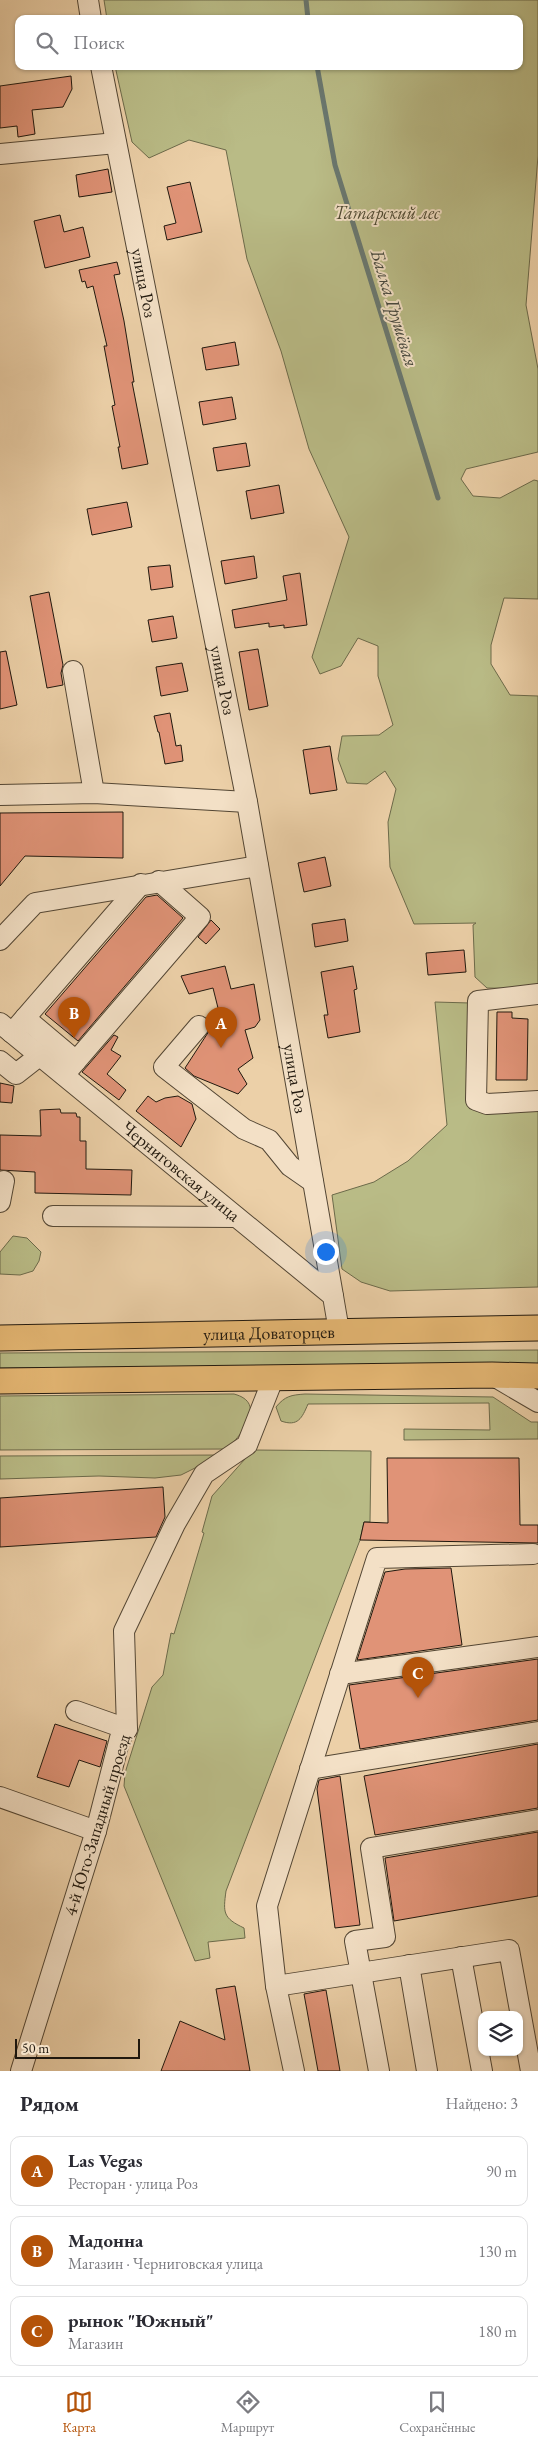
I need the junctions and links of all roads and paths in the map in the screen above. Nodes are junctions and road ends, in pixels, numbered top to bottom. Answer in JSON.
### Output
{"nodes":[{"id":1,"x":88,"y":0,"type":"edge"},
{"id":2,"x":91,"y":15,"type":"edge"},
{"id":3,"x":102,"y":70,"type":"edge"},
{"id":4,"x":116,"y":143,"type":"junction"},
{"id":5,"x":0,"y":154,"type":"edge"},
{"id":6,"x":73,"y":671,"type":"dead end"},
{"id":7,"x":94,"y":793,"type":"junction"},
{"id":8,"x":0,"y":795,"type":"edge"},
{"id":9,"x":247,"y":802,"type":"junction"},
{"id":10,"x":258,"y":866,"type":"junction"},
{"id":11,"x":150,"y":883,"type":"junction"},
{"id":12,"x":0,"y":940,"type":"edge"},
{"id":13,"x":538,"y":994,"type":"edge"},
{"id":14,"x":25,"y":1018,"type":"junction"},
{"id":15,"x":199,"y":1026,"type":"dead end"},
{"id":16,"x":6,"y":1028,"type":"edge"},
{"id":17,"x":39,"y":1056,"type":"junction"},
{"id":18,"x":0,"y":1060,"type":"edge"},
{"id":19,"x":70,"y":1068,"type":"junction"},
{"id":20,"x":538,"y":1101,"type":"edge"},
{"id":21,"x":4,"y":1180,"type":"dead end"},
{"id":22,"x":313,"y":1182,"type":"junction"},
{"id":23,"x":0,"y":1202,"type":"edge"},
{"id":24,"x":53,"y":1216,"type":"dead end"},
{"id":25,"x":236,"y":1217,"type":"junction"},
{"id":26,"x":333,"y":1296,"type":"junction"},
{"id":27,"x":538,"y":1328,"type":"edge"},
{"id":28,"x":339,"y":1331,"type":"junction"},
{"id":29,"x":0,"y":1338,"type":"edge"},
{"id":30,"x":492,"y":1374,"type":"junction"},
{"id":31,"x":538,"y":1376,"type":"edge"},
{"id":32,"x":272,"y":1379,"type":"junction"},
{"id":33,"x":0,"y":1381,"type":"edge"},
{"id":34,"x":538,"y":1402,"type":"edge"},
{"id":35,"x":533,"y":1554,"type":"dead end"},
{"id":36,"x":538,"y":1646,"type":"edge"},
{"id":37,"x":340,"y":1674,"type":"junction"},
{"id":38,"x":76,"y":1711,"type":"dead end"},
{"id":39,"x":127,"y":1729,"type":"junction"},
{"id":40,"x":538,"y":1732,"type":"edge"},
{"id":41,"x":310,"y":1768,"type":"junction"},
{"id":42,"x":0,"y":1797,"type":"edge"},
{"id":43,"x":538,"y":1820,"type":"edge"},
{"id":44,"x":96,"y":1831,"type":"junction"},
{"id":45,"x":461,"y":1957,"type":"junction"},
{"id":46,"x":409,"y":1965,"type":"junction"},
{"id":47,"x":361,"y":1973,"type":"junction"},
{"id":48,"x":276,"y":1986,"type":"junction"},
{"id":49,"x":21,"y":2071,"type":"edge"},
{"id":50,"x":294,"y":2071,"type":"edge"},
{"id":51,"x":378,"y":2071,"type":"edge"},
{"id":52,"x":427,"y":2071,"type":"edge"},
{"id":53,"x":482,"y":2071,"type":"edge"},
{"id":54,"x":531,"y":2071,"type":"edge"}],
"edges":[{"from":1,"to":2,"type":"street"},
{"from":3,"to":4,"type":"street","name":"улица Роз"},
{"from":4,"to":5,"type":"street"},
{"from":4,"to":9,"type":"street","name":"улица Роз"},
{"from":6,"to":7,"type":"street"},
{"from":7,"to":8,"type":"street"},
{"from":7,"to":9,"type":"street"},
{"from":9,"to":10,"type":"street","name":"улица Роз"},
{"from":10,"to":11,"type":"street"},
{"from":10,"to":22,"type":"street","name":"улица Роз"},
{"from":11,"to":12,"type":"street"},
{"from":11,"to":14,"type":"street"},
{"from":11,"to":19,"type":"street"},
{"from":13,"to":20,"type":"street"},
{"from":14,"to":16,"type":"street"},
{"from":14,"to":19,"type":"street"},
{"from":15,"to":22,"type":"street"},
{"from":16,"to":17,"type":"street","name":"Черниговская улица"},
{"from":17,"to":18,"type":"street"},
{"from":17,"to":19,"type":"street","name":"Черниговская улица"},
{"from":19,"to":25,"type":"street","name":"Черниговская улица"},
{"from":21,"to":23,"type":"street"},
{"from":22,"to":26,"type":"street","name":"улица Роз"},
{"from":24,"to":25,"type":"street"},
{"from":25,"to":26,"type":"street","name":"Черниговская улица"},
{"from":26,"to":28,"type":"street"},
{"from":27,"to":28,"type":"main road","name":"улица Доваторцев"},
{"from":28,"to":29,"type":"main road","name":"улица Доваторцев"},
{"from":30,"to":31,"type":"main road"},
{"from":30,"to":32,"type":"main road"},
{"from":30,"to":34,"type":"street"},
{"from":32,"to":33,"type":"main road"},
{"from":32,"to":39,"type":"street","name":"4-й Юго-Западный проезд"},
{"from":35,"to":37,"type":"street"},
{"from":36,"to":37,"type":"street"},
{"from":37,"to":41,"type":"street"},
{"from":38,"to":39,"type":"street"},
{"from":39,"to":44,"type":"street","name":"4-й Юго-Западный проезд"},
{"from":40,"to":41,"type":"street"},
{"from":41,"to":48,"type":"street"},
{"from":42,"to":44,"type":"street"},
{"from":43,"to":47,"type":"street"},
{"from":44,"to":49,"type":"street","name":"4-й Юго-Западный проезд"},
{"from":45,"to":46,"type":"street"},
{"from":45,"to":53,"type":"street"},
{"from":45,"to":54,"type":"street"},
{"from":46,"to":47,"type":"street"},
{"from":46,"to":52,"type":"street"},
{"from":47,"to":48,"type":"street"},
{"from":47,"to":51,"type":"street"},
{"from":48,"to":50,"type":"street"}]}
